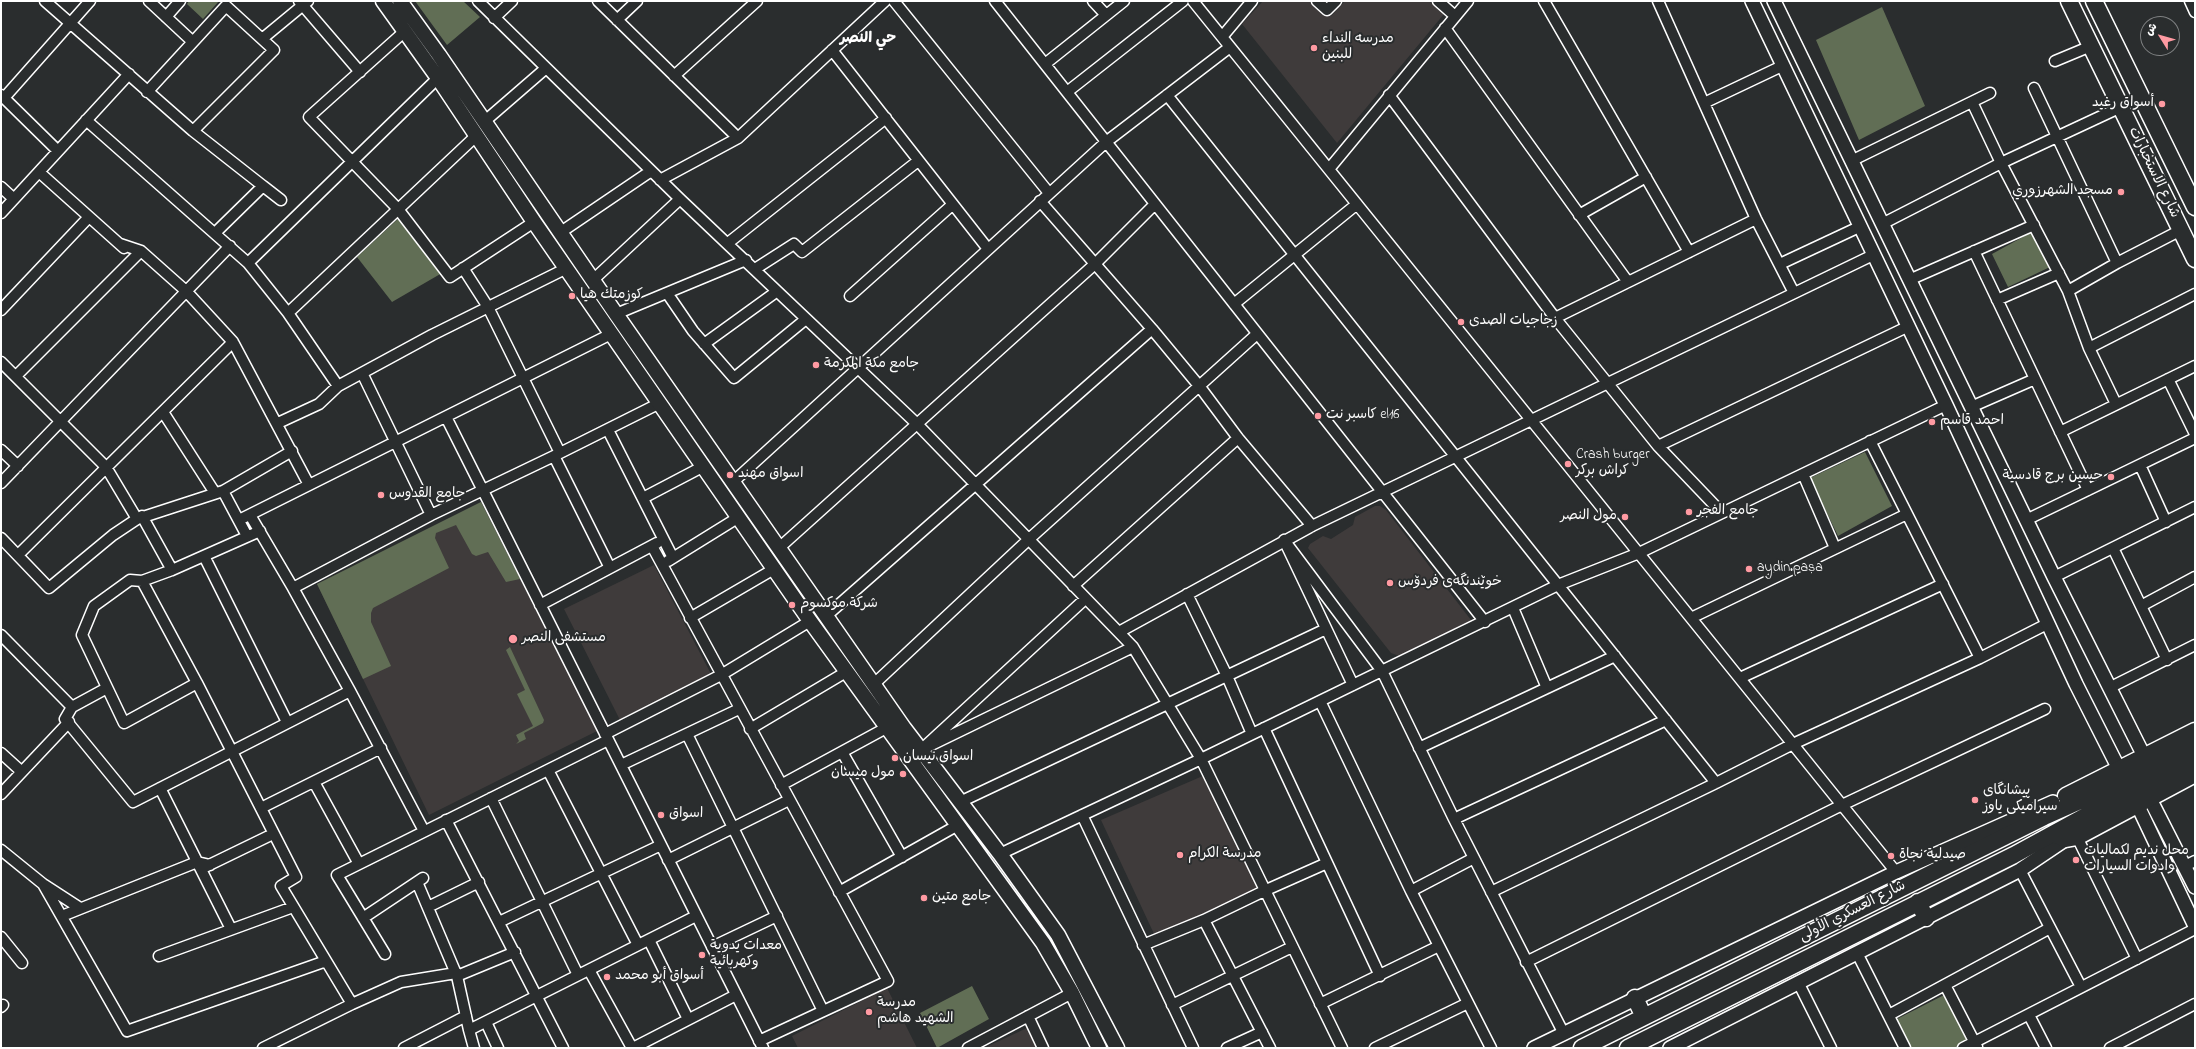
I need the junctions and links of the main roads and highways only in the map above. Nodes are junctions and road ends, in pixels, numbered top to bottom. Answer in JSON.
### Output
{"nodes":[{"id":1,"x":383,"y":1,"type":"edge"},
{"id":2,"x":400,"y":1,"type":"edge"},
{"id":3,"x":2069,"y":1,"type":"edge"},
{"id":4,"x":2094,"y":1,"type":"edge"},
{"id":5,"x":2156,"y":130,"type":"junction"},
{"id":6,"x":2136,"y":140,"type":"junction"},
{"id":7,"x":2193,"y":197,"type":"edge"},
{"id":8,"x":2195,"y":259,"type":"edge"},
{"id":9,"x":752,"y":509,"type":"junction"},
{"id":10,"x":739,"y":517,"type":"junction"},
{"id":11,"x":2195,"y":731,"type":"edge"},
{"id":12,"x":2195,"y":746,"type":"edge"},
{"id":13,"x":2195,"y":758,"type":"edge"},
{"id":14,"x":2195,"y":774,"type":"edge"},
{"id":15,"x":2133,"y":788,"type":"junction"},
{"id":16,"x":2044,"y":817,"type":"junction"},
{"id":17,"x":2065,"y":837,"type":"junction"},
{"id":18,"x":1918,"y":902,"type":"junction"},
{"id":19,"x":1926,"y":918,"type":"road end"},
{"id":20,"x":1635,"y":998,"type":"road end"},
{"id":21,"x":1644,"y":1017,"type":"junction"},
{"id":22,"x":1099,"y":1048,"type":"edge"},
{"id":23,"x":1117,"y":1048,"type":"edge"},
{"id":24,"x":1582,"y":1048,"type":"edge"},
{"id":25,"x":1628,"y":1048,"type":"edge"}],
"edges":[{"from":1,"to":10,"type":"main road"},
{"from":2,"to":9,"type":"main road"},
{"from":3,"to":6,"type":"main road","name":"شارع الاستخبارات"},
{"from":4,"to":5,"type":"main road","name":"شارع الاستخبارات"},
{"from":5,"to":6,"type":"main road"},
{"from":5,"to":7,"type":"main road","name":"شارع الاستخبارات"},
{"from":6,"to":8,"type":"main road","name":"شارع الاستخبارات"},
{"from":9,"to":10,"type":"main road"},
{"from":9,"to":23,"type":"main road"},
{"from":10,"to":22,"type":"main road"},
{"from":11,"to":15,"type":"main road"},
{"from":12,"to":15,"type":"main road"},
{"from":13,"to":15,"type":"main road"},
{"from":14,"to":15,"type":"main road"},
{"from":15,"to":16,"type":"main road","name":"شارع العسكري الأولى"},
{"from":15,"to":16,"type":"main road"},
{"from":15,"to":17,"type":"main road","name":"شارع العسكري الأولى"},
{"from":15,"to":17,"type":"main road"},
{"from":16,"to":21,"type":"main road","name":"شارع العسكري الأولى"},
{"from":17,"to":18,"type":"main road","name":"شارع العسكري الأولى"},
{"from":18,"to":19,"type":"main road"},
{"from":18,"to":25,"type":"main road","name":"شارع العسكري الأولى"},
{"from":20,"to":21,"type":"main road"},
{"from":21,"to":24,"type":"main road","name":"شارع العسكري الأولى"}]}
